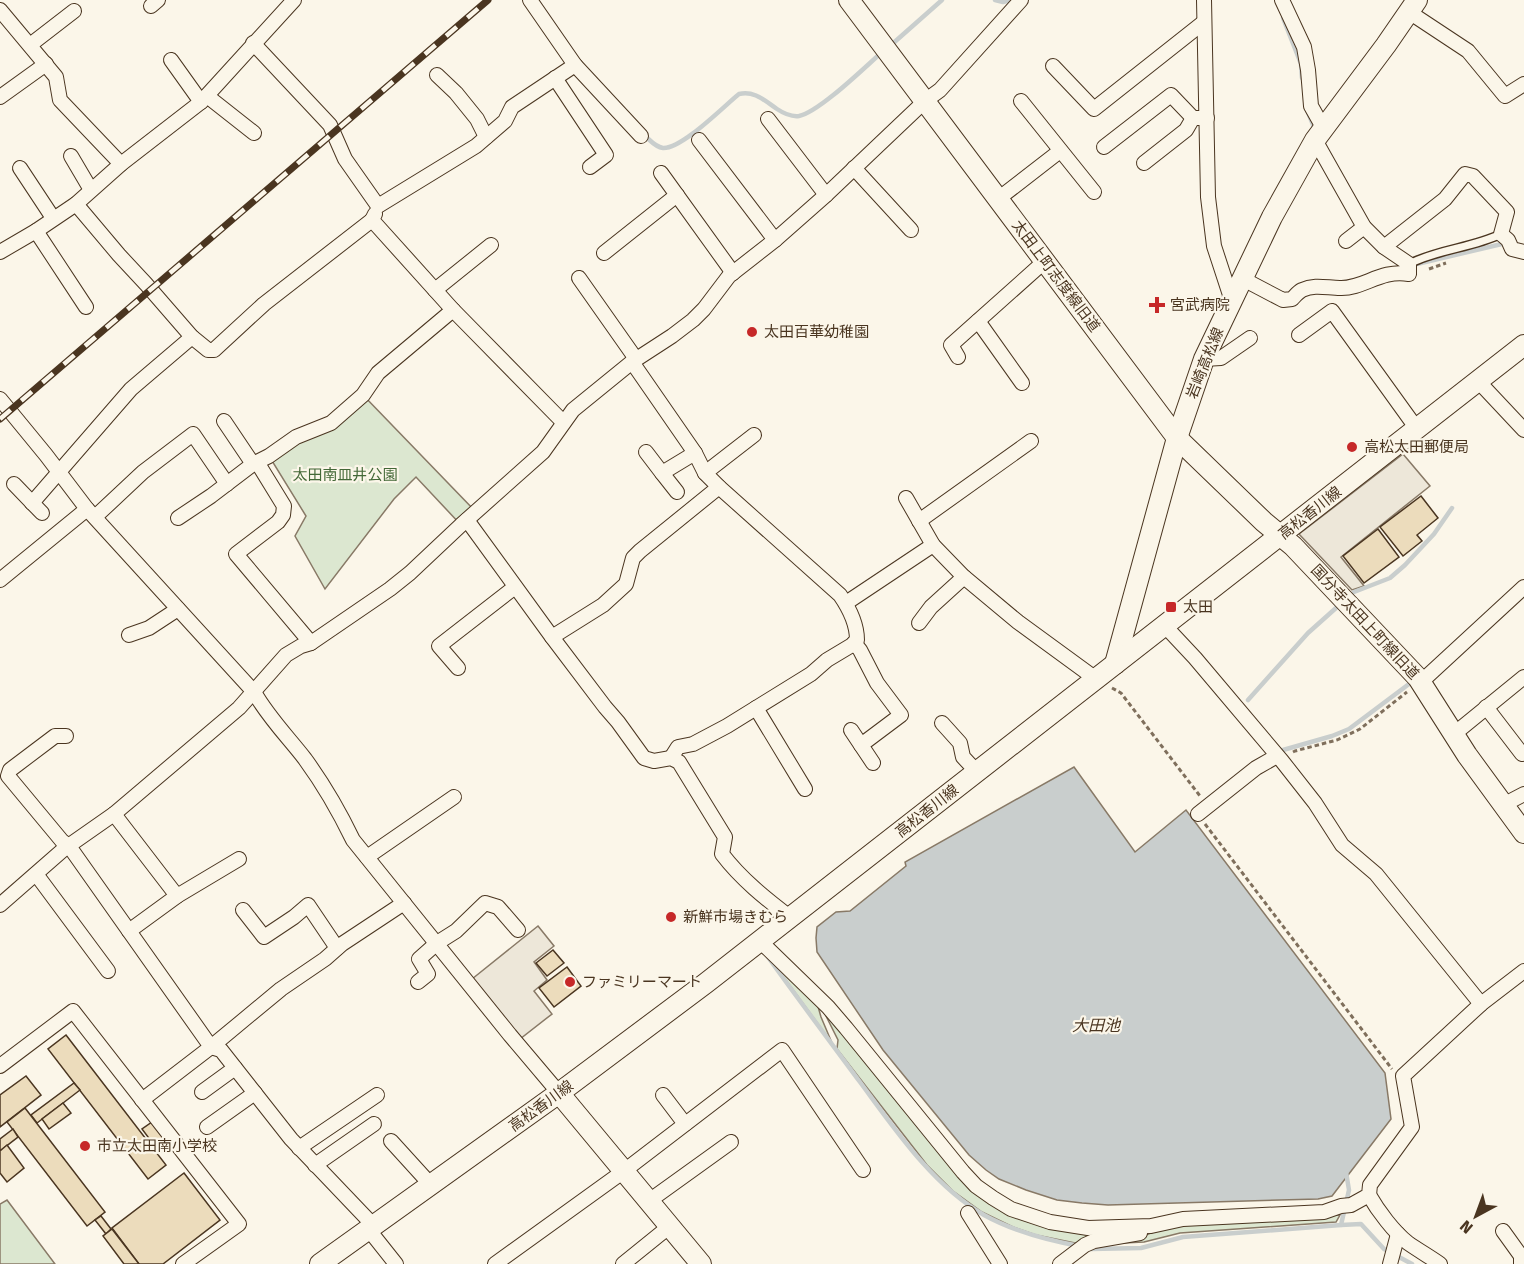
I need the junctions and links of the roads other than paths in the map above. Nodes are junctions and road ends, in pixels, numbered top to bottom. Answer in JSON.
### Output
{"nodes":[{"id":1,"x":294,"y":0,"type":"edge"},
{"id":2,"x":530,"y":0,"type":"edge"},
{"id":3,"x":849,"y":0,"type":"edge"},
{"id":4,"x":1021,"y":0,"type":"edge"},
{"id":5,"x":1204,"y":0,"type":"edge"},
{"id":6,"x":1282,"y":0,"type":"edge"},
{"id":7,"x":1413,"y":6,"type":"edge"},
{"id":8,"x":0,"y":10,"type":"edge"},
{"id":9,"x":74,"y":11,"type":"dead end"},
{"id":10,"x":1204,"y":22,"type":"junction"},
{"id":11,"x":253,"y":43,"type":"junction"},
{"id":12,"x":30,"y":45,"type":"junction"},
{"id":13,"x":171,"y":60,"type":"dead end"},
{"id":14,"x":46,"y":64,"type":"junction"},
{"id":15,"x":575,"y":65,"type":"junction"},
{"id":16,"x":1053,"y":66,"type":"dead end"},
{"id":17,"x":437,"y":75,"type":"dead end"},
{"id":18,"x":555,"y":78,"type":"junction"},
{"id":19,"x":1524,"y":84,"type":"edge"},
{"id":20,"x":0,"y":97,"type":"edge"},
{"id":21,"x":204,"y":99,"type":"junction"},
{"id":22,"x":925,"y":101,"type":"junction"},
{"id":23,"x":1020,"y":102,"type":"dead end"},
{"id":24,"x":1200,"y":118,"type":"junction"},
{"id":25,"x":768,"y":119,"type":"dead end"},
{"id":26,"x":254,"y":133,"type":"dead end"},
{"id":27,"x":1319,"y":134,"type":"junction"},
{"id":28,"x":641,"y":136,"type":"dead end"},
{"id":29,"x":486,"y":137,"type":"junction"},
{"id":30,"x":699,"y":140,"type":"dead end"},
{"id":31,"x":1104,"y":147,"type":"dead end"},
{"id":32,"x":1060,"y":151,"type":"junction"},
{"id":33,"x":71,"y":156,"type":"dead end"},
{"id":34,"x":1144,"y":163,"type":"dead end"},
{"id":35,"x":121,"y":165,"type":"junction"},
{"id":36,"x":590,"y":167,"type":"dead end"},
{"id":37,"x":20,"y":168,"type":"dead end"},
{"id":38,"x":854,"y":168,"type":"junction"},
{"id":39,"x":661,"y":173,"type":"dead end"},
{"id":40,"x":91,"y":190,"type":"junction"},
{"id":41,"x":1094,"y":192,"type":"dead end"},
{"id":42,"x":677,"y":195,"type":"junction"},
{"id":43,"x":826,"y":195,"type":"junction"},
{"id":44,"x":998,"y":199,"type":"junction"},
{"id":45,"x":76,"y":204,"type":"junction"},
{"id":46,"x":378,"y":206,"type":"junction"},
{"id":47,"x":53,"y":218,"type":"junction"},
{"id":48,"x":372,"y":220,"type":"junction"},
{"id":49,"x":1364,"y":227,"type":"junction"},
{"id":50,"x":911,"y":230,"type":"dead end"},
{"id":51,"x":36,"y":231,"type":"junction"},
{"id":52,"x":775,"y":240,"type":"junction"},
{"id":53,"x":1346,"y":241,"type":"dead end"},
{"id":54,"x":1511,"y":243,"type":"edge"},
{"id":55,"x":491,"y":245,"type":"dead end"},
{"id":56,"x":2,"y":246,"type":"edge"},
{"id":57,"x":1384,"y":247,"type":"junction"},
{"id":58,"x":604,"y":253,"type":"dead end"},
{"id":59,"x":1045,"y":261,"type":"junction"},
{"id":60,"x":1412,"y":262,"type":"junction"},
{"id":61,"x":733,"y":273,"type":"junction"},
{"id":62,"x":579,"y":278,"type":"dead end"},
{"id":63,"x":1243,"y":279,"type":"junction"},
{"id":64,"x":435,"y":290,"type":"junction"},
{"id":65,"x":1232,"y":301,"type":"junction"},
{"id":66,"x":86,"y":307,"type":"dead end"},
{"id":67,"x":453,"y":310,"type":"junction"},
{"id":68,"x":978,"y":321,"type":"junction"},
{"id":69,"x":1299,"y":335,"type":"dead end"},
{"id":70,"x":192,"y":337,"type":"junction"},
{"id":71,"x":1250,"y":338,"type":"dead end"},
{"id":72,"x":1524,"y":345,"type":"edge"},
{"id":73,"x":958,"y":357,"type":"dead end"},
{"id":74,"x":1204,"y":359,"type":"junction"},
{"id":75,"x":634,"y":361,"type":"junction"},
{"id":76,"x":1478,"y":381,"type":"junction"},
{"id":77,"x":1022,"y":383,"type":"dead end"},
{"id":78,"x":0,"y":399,"type":"edge"},
{"id":79,"x":224,"y":421,"type":"dead end"},
{"id":80,"x":563,"y":422,"type":"junction"},
{"id":81,"x":1417,"y":429,"type":"junction"},
{"id":82,"x":1524,"y":430,"type":"edge"},
{"id":83,"x":754,"y":435,"type":"dead end"},
{"id":84,"x":1177,"y":438,"type":"junction"},
{"id":85,"x":1031,"y":441,"type":"dead end"},
{"id":86,"x":646,"y":452,"type":"dead end"},
{"id":87,"x":695,"y":453,"type":"junction"},
{"id":88,"x":255,"y":463,"type":"junction"},
{"id":89,"x":59,"y":473,"type":"junction"},
{"id":90,"x":662,"y":473,"type":"junction"},
{"id":91,"x":705,"y":473,"type":"junction"},
{"id":92,"x":14,"y":484,"type":"dead end"},
{"id":93,"x":227,"y":484,"type":"junction"},
{"id":94,"x":719,"y":487,"type":"junction"},
{"id":95,"x":677,"y":492,"type":"dead end"},
{"id":96,"x":906,"y":498,"type":"dead end"},
{"id":97,"x":91,"y":513,"type":"junction"},
{"id":98,"x":178,"y":518,"type":"dead end"},
{"id":99,"x":467,"y":520,"type":"junction"},
{"id":100,"x":919,"y":521,"type":"junction"},
{"id":101,"x":1280,"y":537,"type":"junction"},
{"id":102,"x":933,"y":545,"type":"junction"},
{"id":103,"x":964,"y":577,"type":"junction"},
{"id":104,"x":0,"y":580,"type":"edge"},
{"id":105,"x":515,"y":587,"type":"junction"},
{"id":106,"x":1524,"y":587,"type":"edge"},
{"id":107,"x":846,"y":603,"type":"junction"},
{"id":108,"x":178,"y":609,"type":"junction"},
{"id":109,"x":920,"y":622,"type":"dead end"},
{"id":110,"x":1165,"y":626,"type":"junction"},
{"id":111,"x":129,"y":635,"type":"dead end"},
{"id":112,"x":552,"y":637,"type":"junction"},
{"id":113,"x":311,"y":643,"type":"junction"},
{"id":114,"x":854,"y":643,"type":"junction"},
{"id":115,"x":1116,"y":664,"type":"junction"},
{"id":116,"x":458,"y":668,"type":"dead end"},
{"id":117,"x":1524,"y":677,"type":"edge"},
{"id":118,"x":1418,"y":678,"type":"junction"},
{"id":119,"x":1096,"y":679,"type":"junction"},
{"id":120,"x":254,"y":692,"type":"junction"},
{"id":121,"x":1486,"y":707,"type":"junction"},
{"id":122,"x":756,"y":708,"type":"junction"},
{"id":123,"x":942,"y":723,"type":"dead end"},
{"id":124,"x":851,"y":730,"type":"dead end"},
{"id":125,"x":1454,"y":734,"type":"junction"},
{"id":126,"x":66,"y":736,"type":"dead end"},
{"id":127,"x":861,"y":745,"type":"junction"},
{"id":128,"x":1522,"y":754,"type":"dead end"},
{"id":129,"x":671,"y":758,"type":"junction"},
{"id":130,"x":1279,"y":758,"type":"junction"},
{"id":131,"x":873,"y":763,"type":"dead end"},
{"id":132,"x":4,"y":772,"type":"edge"},
{"id":133,"x":977,"y":772,"type":"junction"},
{"id":134,"x":805,"y":789,"type":"dead end"},
{"id":135,"x":1524,"y":794,"type":"edge"},
{"id":136,"x":454,"y":797,"type":"dead end"},
{"id":137,"x":1503,"y":805,"type":"junction"},
{"id":138,"x":114,"y":814,"type":"junction"},
{"id":139,"x":1198,"y":814,"type":"road end"},
{"id":140,"x":1524,"y":833,"type":"edge"},
{"id":141,"x":69,"y":846,"type":"junction"},
{"id":142,"x":367,"y":857,"type":"junction"},
{"id":143,"x":238,"y":859,"type":"dead end"},
{"id":144,"x":36,"y":874,"type":"junction"},
{"id":145,"x":177,"y":896,"type":"junction"},
{"id":146,"x":404,"y":903,"type":"junction"},
{"id":147,"x":0,"y":905,"type":"edge"},
{"id":148,"x":243,"y":910,"type":"dead end"},
{"id":149,"x":791,"y":918,"type":"junction"},
{"id":150,"x":518,"y":930,"type":"dead end"},
{"id":151,"x":129,"y":932,"type":"junction"},
{"id":152,"x":760,"y":941,"type":"junction"},
{"id":153,"x":437,"y":943,"type":"junction"},
{"id":154,"x":338,"y":948,"type":"junction"},
{"id":155,"x":108,"y":971,"type":"dead end"},
{"id":156,"x":1524,"y":971,"type":"edge"},
{"id":157,"x":418,"y":982,"type":"dead end"},
{"id":158,"x":1481,"y":1004,"type":"junction"},
{"id":159,"x":211,"y":1047,"type":"junction"},
{"id":160,"x":0,"y":1066,"type":"edge"},
{"id":161,"x":235,"y":1068,"type":"junction"},
{"id":162,"x":202,"y":1092,"type":"dead end"},
{"id":163,"x":255,"y":1093,"type":"junction"},
{"id":164,"x":559,"y":1093,"type":"junction"},
{"id":165,"x":377,"y":1095,"type":"dead end"},
{"id":166,"x":663,"y":1095,"type":"dead end"},
{"id":167,"x":142,"y":1100,"type":"junction"},
{"id":168,"x":374,"y":1124,"type":"dead end"},
{"id":169,"x":686,"y":1124,"type":"junction"},
{"id":170,"x":207,"y":1127,"type":"dead end"},
{"id":171,"x":391,"y":1141,"type":"dead end"},
{"id":172,"x":730,"y":1142,"type":"dead end"},
{"id":173,"x":299,"y":1148,"type":"junction"},
{"id":174,"x":315,"y":1165,"type":"junction"},
{"id":175,"x":624,"y":1170,"type":"junction"},
{"id":176,"x":863,"y":1170,"type":"dead end"},
{"id":177,"x":431,"y":1185,"type":"junction"},
{"id":178,"x":1369,"y":1195,"type":"junction"},
{"id":179,"x":649,"y":1202,"type":"junction"},
{"id":180,"x":968,"y":1213,"type":"dead end"},
{"id":181,"x":670,"y":1226,"type":"junction"},
{"id":182,"x":1151,"y":1226,"type":"junction"},
{"id":183,"x":371,"y":1228,"type":"junction"},
{"id":184,"x":1503,"y":1231,"type":"dead end"},
{"id":185,"x":1398,"y":1234,"type":"junction"},
{"id":186,"x":1392,"y":1258,"type":"edge"},
{"id":187,"x":183,"y":1264,"type":"edge"},
{"id":188,"x":320,"y":1264,"type":"edge"},
{"id":189,"x":396,"y":1264,"type":"edge"},
{"id":190,"x":495,"y":1264,"type":"edge"},
{"id":191,"x":623,"y":1264,"type":"edge"},
{"id":192,"x":701,"y":1264,"type":"edge"},
{"id":193,"x":1000,"y":1264,"type":"edge"},
{"id":194,"x":1060,"y":1264,"type":"edge"},
{"id":195,"x":1440,"y":1264,"type":"edge"},
{"id":196,"x":1523,"y":1264,"type":"edge"}],
"edges":[{"from":1,"to":11,"type":"street"},
{"from":2,"to":15,"type":"street"},
{"from":3,"to":22,"type":"main road","name":"太田上町志度線旧道"},
{"from":4,"to":22,"type":"street"},
{"from":5,"to":10,"type":"street"},
{"from":6,"to":27,"type":"street"},
{"from":7,"to":19,"type":"street"},
{"from":7,"to":27,"type":"main road","name":"岩崎高松線"},
{"from":8,"to":12,"type":"street"},
{"from":9,"to":12,"type":"street"},
{"from":10,"to":16,"type":"street"},
{"from":10,"to":24,"type":"street"},
{"from":11,"to":21,"type":"street"},
{"from":11,"to":46,"type":"street"},
{"from":12,"to":14,"type":"street"},
{"from":13,"to":21,"type":"street"},
{"from":14,"to":20,"type":"street"},
{"from":14,"to":35,"type":"street"},
{"from":15,"to":18,"type":"street"},
{"from":15,"to":28,"type":"street"},
{"from":17,"to":29,"type":"street"},
{"from":18,"to":29,"type":"street"},
{"from":18,"to":36,"type":"street"},
{"from":21,"to":26,"type":"street"},
{"from":21,"to":35,"type":"street"},
{"from":22,"to":38,"type":"street"},
{"from":22,"to":44,"type":"main road","name":"太田上町志度線旧道"},
{"from":23,"to":32,"type":"street"},
{"from":24,"to":31,"type":"street"},
{"from":24,"to":34,"type":"street"},
{"from":24,"to":65,"type":"street"},
{"from":25,"to":43,"type":"street"},
{"from":27,"to":49,"type":"street"},
{"from":27,"to":63,"type":"main road","name":"岩崎高松線"},
{"from":29,"to":46,"type":"street"},
{"from":30,"to":52,"type":"street"},
{"from":32,"to":41,"type":"street"},
{"from":32,"to":44,"type":"street"},
{"from":33,"to":40,"type":"street"},
{"from":35,"to":40,"type":"street"},
{"from":37,"to":47,"type":"street"},
{"from":38,"to":43,"type":"street"},
{"from":38,"to":50,"type":"street"},
{"from":39,"to":42,"type":"street"},
{"from":40,"to":45,"type":"street"},
{"from":42,"to":58,"type":"street"},
{"from":42,"to":61,"type":"street"},
{"from":43,"to":52,"type":"street"},
{"from":44,"to":59,"type":"main road","name":"太田上町志度線旧道"},
{"from":45,"to":47,"type":"street"},
{"from":45,"to":70,"type":"street"},
{"from":46,"to":48,"type":"street"},
{"from":47,"to":51,"type":"street"},
{"from":48,"to":64,"type":"street"},
{"from":48,"to":70,"type":"street"},
{"from":49,"to":53,"type":"street"},
{"from":49,"to":57,"type":"street"},
{"from":51,"to":56,"type":"street"},
{"from":51,"to":66,"type":"street"},
{"from":52,"to":61,"type":"street"},
{"from":54,"to":57,"type":"street"},
{"from":54,"to":60,"type":"lane"},
{"from":55,"to":64,"type":"street"},
{"from":57,"to":60,"type":"street"},
{"from":59,"to":68,"type":"street"},
{"from":59,"to":84,"type":"main road","name":"太田上町志度線旧道"},
{"from":60,"to":63,"type":"street"},
{"from":61,"to":75,"type":"street"},
{"from":62,"to":75,"type":"street"},
{"from":63,"to":65,"type":"main road","name":"岩崎高松線"},
{"from":64,"to":67,"type":"street"},
{"from":65,"to":74,"type":"main road","name":"岩崎高松線"},
{"from":67,"to":80,"type":"street"},
{"from":67,"to":88,"type":"street"},
{"from":68,"to":73,"type":"street"},
{"from":68,"to":77,"type":"street"},
{"from":69,"to":81,"type":"street"},
{"from":70,"to":89,"type":"street"},
{"from":71,"to":74,"type":"street"},
{"from":72,"to":76,"type":"main road","name":"高松香川線"},
{"from":74,"to":84,"type":"main road","name":"岩崎高松線"},
{"from":75,"to":80,"type":"street"},
{"from":75,"to":87,"type":"street"},
{"from":76,"to":81,"type":"main road","name":"高松香川線"},
{"from":76,"to":82,"type":"street"},
{"from":78,"to":89,"type":"street"},
{"from":79,"to":88,"type":"street"},
{"from":80,"to":99,"type":"street"},
{"from":81,"to":101,"type":"main road","name":"高松香川線"},
{"from":83,"to":91,"type":"street"},
{"from":84,"to":101,"type":"main road","name":"太田上町志度線旧道"},
{"from":84,"to":115,"type":"main road","name":"岩崎高松線"},
{"from":85,"to":100,"type":"street"},
{"from":86,"to":90,"type":"street"},
{"from":87,"to":90,"type":"street"},
{"from":87,"to":91,"type":"street"},
{"from":88,"to":93,"type":"street"},
{"from":88,"to":113,"type":"street"},
{"from":89,"to":92,"type":"street"},
{"from":89,"to":97,"type":"street"},
{"from":90,"to":95,"type":"street"},
{"from":91,"to":94,"type":"street"},
{"from":93,"to":97,"type":"street"},
{"from":93,"to":98,"type":"street"},
{"from":94,"to":107,"type":"street"},
{"from":94,"to":112,"type":"street"},
{"from":96,"to":100,"type":"street"},
{"from":97,"to":104,"type":"street"},
{"from":97,"to":108,"type":"street"},
{"from":99,"to":105,"type":"street"},
{"from":99,"to":113,"type":"street"},
{"from":100,"to":102,"type":"street"},
{"from":101,"to":110,"type":"main road","name":"高松香川線"},
{"from":101,"to":118,"type":"main road","name":"国分寺太田上町線旧道"},
{"from":102,"to":103,"type":"street"},
{"from":102,"to":107,"type":"street"},
{"from":103,"to":109,"type":"street"},
{"from":103,"to":119,"type":"street"},
{"from":105,"to":112,"type":"street"},
{"from":105,"to":116,"type":"street"},
{"from":106,"to":118,"type":"street"},
{"from":107,"to":114,"type":"street"},
{"from":108,"to":111,"type":"street"},
{"from":108,"to":120,"type":"street"},
{"from":110,"to":115,"type":"main road","name":"高松香川線"},
{"from":110,"to":130,"type":"street"},
{"from":112,"to":129,"type":"street"},
{"from":113,"to":120,"type":"street"},
{"from":114,"to":122,"type":"street"},
{"from":114,"to":127,"type":"street"},
{"from":115,"to":119,"type":"main road","name":"高松香川線"},
{"from":117,"to":121,"type":"street"},
{"from":118,"to":125,"type":"main road","name":"国分寺太田上町線旧道"},
{"from":119,"to":133,"type":"main road","name":"高松香川線"},
{"from":120,"to":138,"type":"street"},
{"from":120,"to":142,"type":"street"},
{"from":121,"to":125,"type":"street"},
{"from":121,"to":128,"type":"street"},
{"from":122,"to":129,"type":"street"},
{"from":122,"to":134,"type":"street"},
{"from":123,"to":133,"type":"street"},
{"from":124,"to":127,"type":"street"},
{"from":125,"to":137,"type":"main road","name":"国分寺太田上町線旧道"},
{"from":126,"to":132,"type":"street"},
{"from":127,"to":131,"type":"street"},
{"from":129,"to":149,"type":"street"},
{"from":130,"to":139,"type":"street"},
{"from":130,"to":158,"type":"street"},
{"from":132,"to":141,"type":"street"},
{"from":133,"to":149,"type":"main road","name":"高松香川線"},
{"from":135,"to":137,"type":"street"},
{"from":136,"to":142,"type":"street"},
{"from":137,"to":140,"type":"main road","name":"国分寺太田上町線旧道"},
{"from":138,"to":141,"type":"street"},
{"from":138,"to":145,"type":"street"},
{"from":141,"to":144,"type":"street"},
{"from":141,"to":151,"type":"street"},
{"from":142,"to":146,"type":"street"},
{"from":143,"to":145,"type":"street"},
{"from":144,"to":147,"type":"street"},
{"from":144,"to":155,"type":"street"},
{"from":145,"to":151,"type":"street"},
{"from":146,"to":153,"type":"street"},
{"from":146,"to":154,"type":"street"},
{"from":148,"to":154,"type":"street"},
{"from":149,"to":152,"type":"main road","name":"高松香川線"},
{"from":150,"to":153,"type":"street"},
{"from":151,"to":159,"type":"street"},
{"from":152,"to":164,"type":"main road","name":"高松香川線"},
{"from":152,"to":182,"type":"street"},
{"from":153,"to":157,"type":"street"},
{"from":153,"to":164,"type":"street"},
{"from":154,"to":159,"type":"street"},
{"from":156,"to":158,"type":"street"},
{"from":158,"to":178,"type":"street"},
{"from":159,"to":161,"type":"street"},
{"from":159,"to":167,"type":"street"},
{"from":160,"to":167,"type":"street"},
{"from":161,"to":162,"type":"street"},
{"from":161,"to":163,"type":"street"},
{"from":163,"to":170,"type":"street"},
{"from":163,"to":173,"type":"street"},
{"from":164,"to":175,"type":"main road"},
{"from":164,"to":177,"type":"main road","name":"高松香川線"},
{"from":165,"to":173,"type":"street"},
{"from":166,"to":169,"type":"street"},
{"from":167,"to":187,"type":"street"},
{"from":168,"to":174,"type":"street"},
{"from":169,"to":175,"type":"street"},
{"from":169,"to":176,"type":"street"},
{"from":171,"to":177,"type":"street"},
{"from":172,"to":179,"type":"street"},
{"from":173,"to":174,"type":"street"},
{"from":174,"to":183,"type":"street"},
{"from":175,"to":179,"type":"main road"},
{"from":175,"to":190,"type":"street"},
{"from":177,"to":183,"type":"main road","name":"高松香川線"},
{"from":178,"to":182,"type":"street"},
{"from":178,"to":185,"type":"street"},
{"from":179,"to":181,"type":"main road"},
{"from":180,"to":193,"type":"street"},
{"from":181,"to":191,"type":"street"},
{"from":181,"to":192,"type":"main road"},
{"from":182,"to":194,"type":"street"},
{"from":183,"to":188,"type":"main road","name":"高松香川線"},
{"from":183,"to":189,"type":"street"},
{"from":184,"to":196,"type":"street"},
{"from":185,"to":186,"type":"street"},
{"from":185,"to":195,"type":"street"}]}
